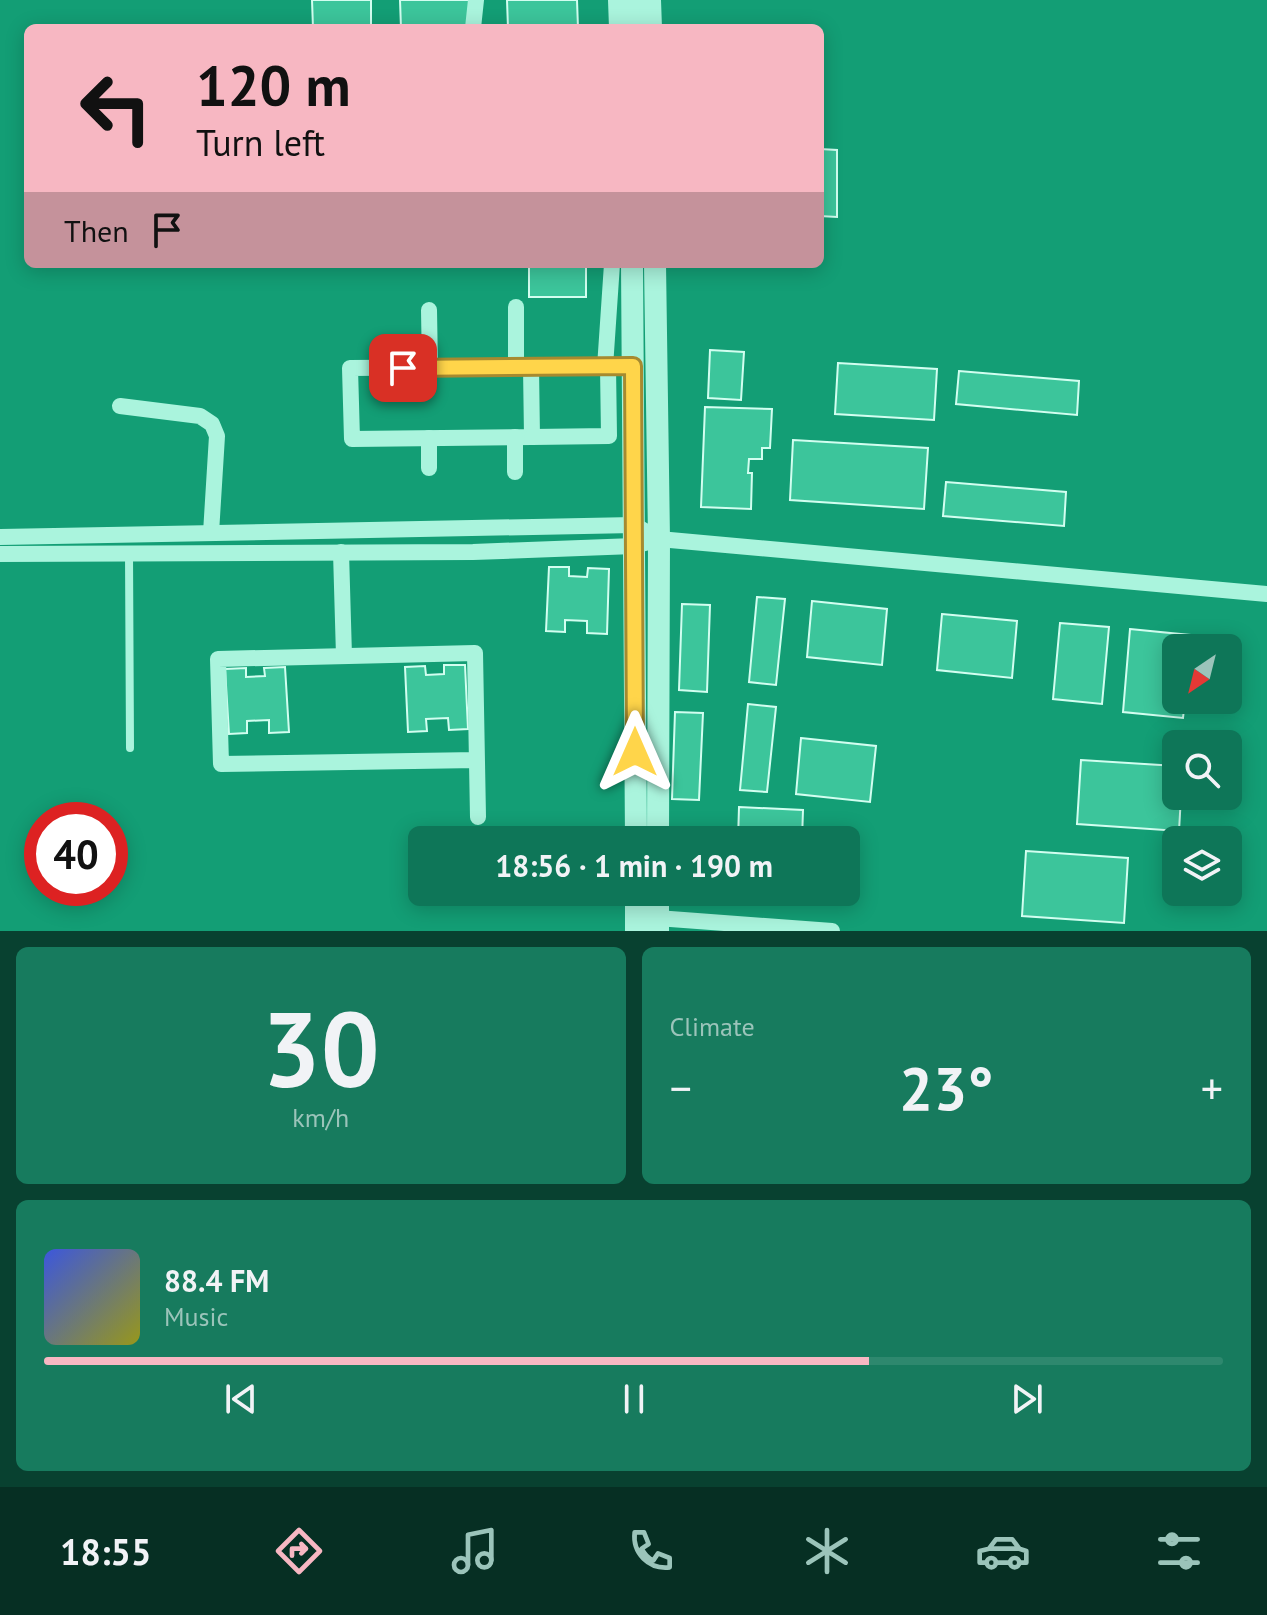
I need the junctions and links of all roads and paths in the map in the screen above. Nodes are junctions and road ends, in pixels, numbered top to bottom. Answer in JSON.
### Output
{"nodes":[{"id":1,"x":476,"y":0,"type":"edge"},
{"id":2,"x":616,"y":0,"type":"edge"},
{"id":3,"x":630,"y":0,"type":"edge"},
{"id":4,"x":650,"y":0,"type":"edge"},
{"id":5,"x":473,"y":24,"type":"edge"},
{"id":6,"x":617,"y":24,"type":"edge"},
{"id":7,"x":630,"y":24,"type":"edge"},
{"id":8,"x":651,"y":24,"type":"edge"},
{"id":9,"x":612,"y":268,"type":"edge"},
{"id":10,"x":632,"y":268,"type":"edge"},
{"id":11,"x":655,"y":268,"type":"edge"},
{"id":12,"x":516,"y":307,"type":"dead end"},
{"id":13,"x":429,"y":310,"type":"dead end"},
{"id":14,"x":633,"y":366,"type":"junction"},
{"id":15,"x":607,"y":367,"type":"junction"},
{"id":16,"x":430,"y":368,"type":"junction"},
{"id":17,"x":524,"y":368,"type":"junction"},
{"id":18,"x":120,"y":406,"type":"dead end"},
{"id":19,"x":523,"y":437,"type":"junction"},
{"id":20,"x":429,"y":438,"type":"junction"},
{"id":21,"x":429,"y":468,"type":"dead end"},
{"id":22,"x":515,"y":472,"type":"dead end"},
{"id":23,"x":211,"y":533,"type":"junction"},
{"id":24,"x":634,"y":536,"type":"junction"},
{"id":25,"x":0,"y":537,"type":"edge"},
{"id":26,"x":659,"y":539,"type":"junction"},
{"id":27,"x":341,"y":552,"type":"junction"},
{"id":28,"x":129,"y":553,"type":"junction"},
{"id":29,"x":0,"y":554,"type":"edge"},
{"id":30,"x":1267,"y":594,"type":"edge"},
{"id":31,"x":344,"y":656,"type":"junction"},
{"id":32,"x":130,"y":748,"type":"dead end"},
{"id":33,"x":477,"y":760,"type":"junction"},
{"id":34,"x":478,"y":817,"type":"dead end"},
{"id":35,"x":636,"y":826,"type":"edge"},
{"id":36,"x":658,"y":826,"type":"edge"},
{"id":37,"x":636,"y":906,"type":"edge"},
{"id":38,"x":658,"y":924,"type":"edge"},
{"id":39,"x":636,"y":931,"type":"edge"},
{"id":40,"x":832,"y":931,"type":"edge"}],
"edges":[{"from":1,"to":5,"type":"street"},
{"from":2,"to":6,"type":"street"},
{"from":3,"to":7,"type":"street"},
{"from":4,"to":8,"type":"street"},
{"from":9,"to":15,"type":"street"},
{"from":10,"to":14,"type":"street"},
{"from":11,"to":26,"type":"street"},
{"from":12,"to":17,"type":"street"},
{"from":13,"to":16,"type":"street"},
{"from":14,"to":15,"type":"street"},
{"from":14,"to":24,"type":"street"},
{"from":15,"to":17,"type":"street"},
{"from":15,"to":19,"type":"street"},
{"from":16,"to":17,"type":"street"},
{"from":16,"to":20,"type":"street"},
{"from":17,"to":19,"type":"street"},
{"from":18,"to":23,"type":"street"},
{"from":19,"to":20,"type":"street"},
{"from":19,"to":22,"type":"street"},
{"from":20,"to":21,"type":"street"},
{"from":23,"to":24,"type":"street"},
{"from":23,"to":25,"type":"street"},
{"from":24,"to":26,"type":"street"},
{"from":24,"to":27,"type":"street"},
{"from":24,"to":35,"type":"street"},
{"from":26,"to":30,"type":"street"},
{"from":26,"to":36,"type":"street"},
{"from":27,"to":28,"type":"street"},
{"from":27,"to":31,"type":"street"},
{"from":28,"to":29,"type":"street"},
{"from":28,"to":32,"type":"lane"},
{"from":31,"to":33,"type":"street"},
{"from":31,"to":33,"type":"street"},
{"from":33,"to":34,"type":"street"},
{"from":37,"to":39,"type":"street"},
{"from":38,"to":40,"type":"street"}]}
